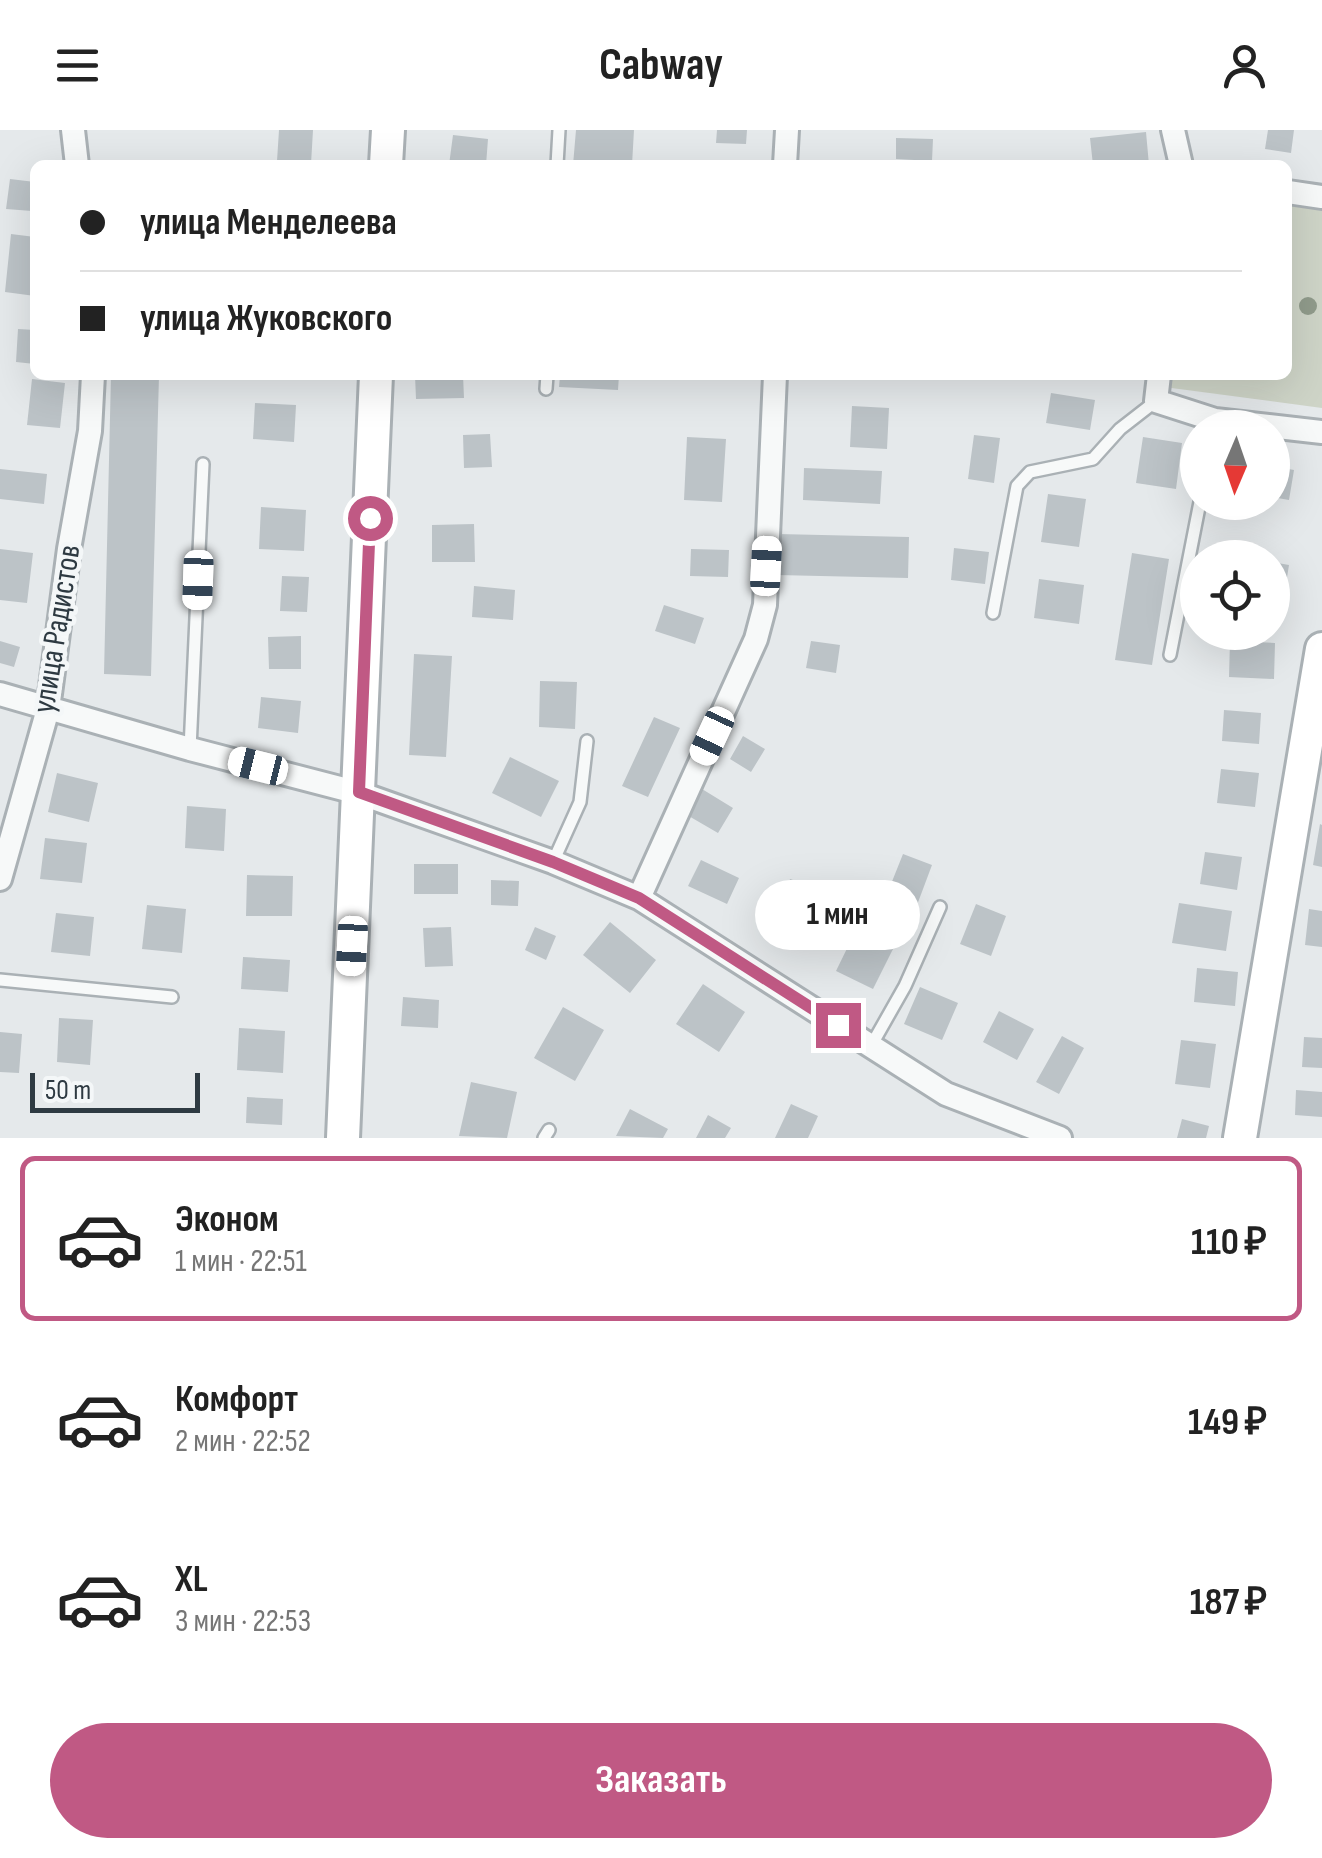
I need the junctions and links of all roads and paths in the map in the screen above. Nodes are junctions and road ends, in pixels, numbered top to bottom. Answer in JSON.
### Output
{"nodes":[{"id":1,"x":73,"y":130,"type":"edge"},
{"id":2,"x":388,"y":130,"type":"edge"},
{"id":3,"x":560,"y":130,"type":"edge"},
{"id":4,"x":787,"y":130,"type":"edge"},
{"id":5,"x":1173,"y":130,"type":"edge"},
{"id":6,"x":77,"y":160,"type":"edge"},
{"id":7,"x":386,"y":160,"type":"edge"},
{"id":8,"x":558,"y":160,"type":"edge"},
{"id":9,"x":785,"y":160,"type":"edge"},
{"id":10,"x":1180,"y":160,"type":"edge"},
{"id":11,"x":1292,"y":193,"type":"edge"},
{"id":12,"x":1322,"y":197,"type":"edge"},
{"id":13,"x":93,"y":380,"type":"edge"},
{"id":14,"x":376,"y":380,"type":"edge"},
{"id":15,"x":776,"y":380,"type":"edge"},
{"id":16,"x":1158,"y":380,"type":"edge"},
{"id":17,"x":1156,"y":400,"type":"junction"},
{"id":18,"x":1181,"y":410,"type":"edge"},
{"id":19,"x":1290,"y":430,"type":"edge"},
{"id":20,"x":1322,"y":432,"type":"edge"},
{"id":21,"x":203,"y":464,"type":"dead end"},
{"id":22,"x":1196,"y":520,"type":"edge"},
{"id":23,"x":993,"y":613,"type":"dead end"},
{"id":24,"x":1322,"y":649,"type":"edge"},
{"id":25,"x":1170,"y":656,"type":"dead end"},
{"id":26,"x":0,"y":694,"type":"edge"},
{"id":27,"x":48,"y":709,"type":"junction"},
{"id":28,"x":587,"y":741,"type":"dead end"},
{"id":29,"x":190,"y":749,"type":"junction"},
{"id":30,"x":359,"y":792,"type":"junction"},
{"id":31,"x":553,"y":862,"type":"junction"},
{"id":32,"x":0,"y":879,"type":"edge"},
{"id":33,"x":639,"y":898,"type":"junction"},
{"id":34,"x":940,"y":907,"type":"dead end"},
{"id":35,"x":0,"y":980,"type":"edge"},
{"id":36,"x":172,"y":997,"type":"dead end"},
{"id":37,"x":871,"y":1046,"type":"junction"},
{"id":38,"x":343,"y":1138,"type":"edge"},
{"id":39,"x":1060,"y":1138,"type":"edge"},
{"id":40,"x":1240,"y":1138,"type":"edge"}],
"edges":[{"from":1,"to":6,"type":"street"},
{"from":2,"to":7,"type":"street"},
{"from":3,"to":8,"type":"lane"},
{"from":4,"to":9,"type":"street"},
{"from":5,"to":10,"type":"street"},
{"from":11,"to":12,"type":"street"},
{"from":13,"to":27,"type":"street","name":"улица Радистов"},
{"from":14,"to":30,"type":"street"},
{"from":15,"to":33,"type":"street"},
{"from":16,"to":17,"type":"street"},
{"from":17,"to":18,"type":"street"},
{"from":17,"to":23,"type":"lane"},
{"from":19,"to":20,"type":"street"},
{"from":21,"to":29,"type":"lane"},
{"from":22,"to":25,"type":"lane"},
{"from":24,"to":40,"type":"street"},
{"from":26,"to":27,"type":"street"},
{"from":27,"to":29,"type":"street"},
{"from":27,"to":32,"type":"street","name":"улица Радистов"},
{"from":28,"to":31,"type":"lane"},
{"from":29,"to":30,"type":"street"},
{"from":30,"to":31,"type":"street"},
{"from":30,"to":38,"type":"street"},
{"from":31,"to":33,"type":"street"},
{"from":33,"to":37,"type":"street"},
{"from":34,"to":37,"type":"lane"},
{"from":35,"to":36,"type":"lane"},
{"from":37,"to":39,"type":"street"}]}
